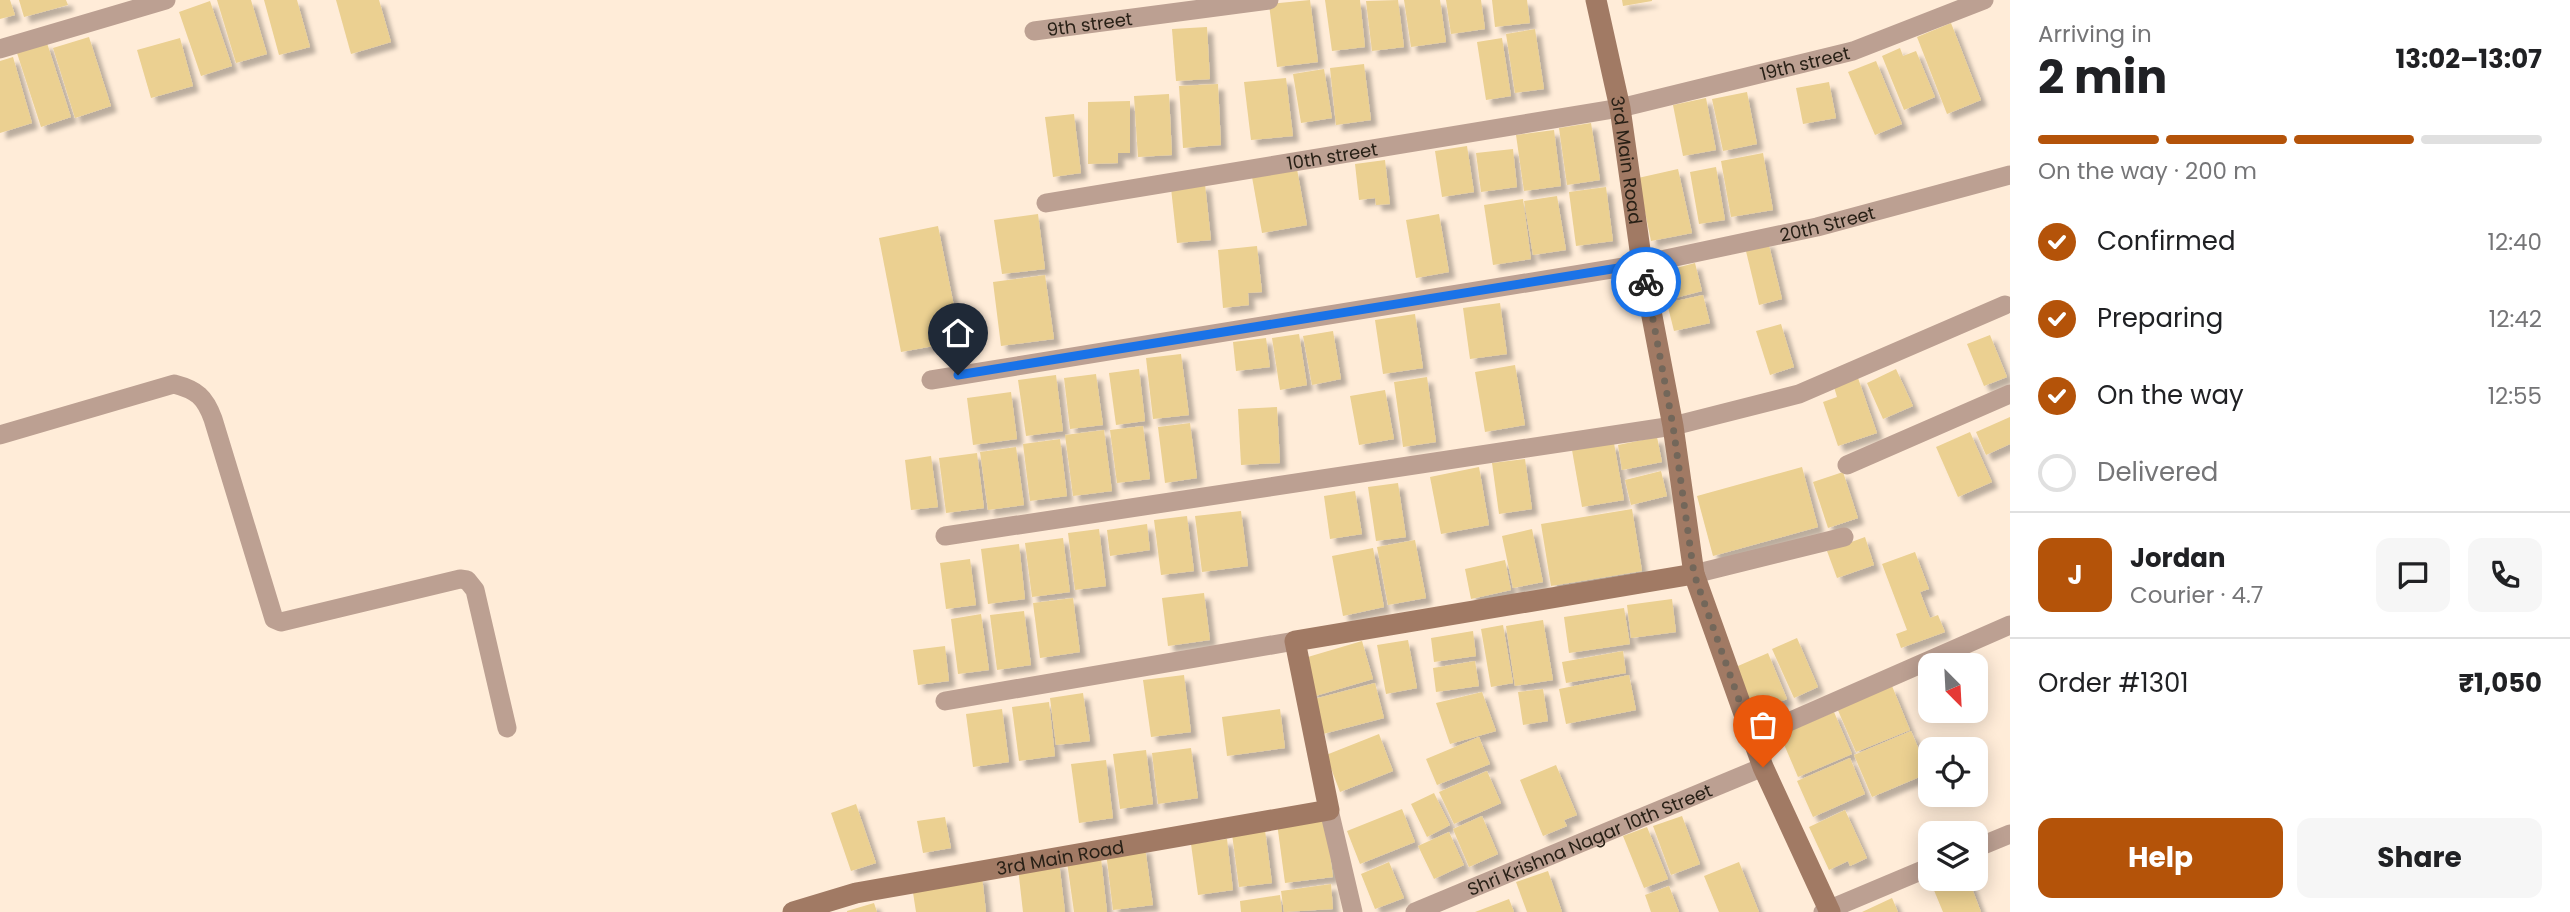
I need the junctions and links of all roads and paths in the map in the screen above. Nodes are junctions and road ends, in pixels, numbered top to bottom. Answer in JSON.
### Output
{"nodes":[{"id":1,"x":166,"y":0,"type":"edge"},
{"id":2,"x":1269,"y":0,"type":"edge"},
{"id":3,"x":1596,"y":0,"type":"edge"},
{"id":4,"x":1984,"y":0,"type":"edge"},
{"id":5,"x":1034,"y":31,"type":"dead end"},
{"id":6,"x":0,"y":49,"type":"edge"},
{"id":7,"x":1620,"y":108,"type":"junction"},
{"id":8,"x":2010,"y":175,"type":"edge"},
{"id":9,"x":1046,"y":203,"type":"dead end"},
{"id":10,"x":1643,"y":264,"type":"junction"},
{"id":11,"x":2005,"y":305,"type":"dead end"},
{"id":12,"x":931,"y":380,"type":"dead end"},
{"id":13,"x":2010,"y":394,"type":"edge"},
{"id":14,"x":1673,"y":426,"type":"junction"},
{"id":15,"x":0,"y":435,"type":"edge"},
{"id":16,"x":1847,"y":465,"type":"dead end"},
{"id":17,"x":945,"y":536,"type":"dead end"},
{"id":18,"x":1844,"y":537,"type":"dead end"},
{"id":19,"x":1694,"y":574,"type":"junction"},
{"id":20,"x":2010,"y":625,"type":"edge"},
{"id":21,"x":1295,"y":641,"type":"junction"},
{"id":22,"x":945,"y":701,"type":"dead end"},
{"id":23,"x":508,"y":728,"type":"dead end"},
{"id":24,"x":1752,"y":738,"type":"junction"},
{"id":25,"x":1763,"y":767,"type":"junction"},
{"id":26,"x":1329,"y":810,"type":"junction"},
{"id":27,"x":2010,"y":834,"type":"edge"},
{"id":28,"x":1988,"y":843,"type":"edge"},
{"id":29,"x":1918,"y":872,"type":"edge"},
{"id":30,"x":1827,"y":911,"type":"edge"},
{"id":31,"x":793,"y":912,"type":"edge"},
{"id":32,"x":1353,"y":912,"type":"edge"},
{"id":33,"x":1415,"y":912,"type":"edge"}],
"edges":[{"from":1,"to":6,"type":"street"},
{"from":2,"to":5,"type":"street","name":"9th street"},
{"from":3,"to":7,"type":"street","name":"3rd Main Road"},
{"from":4,"to":7,"type":"street","name":"19th street"},
{"from":7,"to":9,"type":"street","name":"10th street"},
{"from":7,"to":10,"type":"street","name":"3rd Main Road"},
{"from":8,"to":10,"type":"street","name":"20th Street"},
{"from":10,"to":12,"type":"street","name":"20th Street"},
{"from":10,"to":14,"type":"street","name":"3rd Main Road"},
{"from":11,"to":14,"type":"street"},
{"from":13,"to":16,"type":"street"},
{"from":14,"to":17,"type":"street"},
{"from":14,"to":19,"type":"street","name":"3rd Main Road"},
{"from":15,"to":23,"type":"street"},
{"from":18,"to":19,"type":"street"},
{"from":19,"to":21,"type":"street"},
{"from":19,"to":24,"type":"street","name":"3rd Main Road"},
{"from":20,"to":24,"type":"street"},
{"from":21,"to":22,"type":"street"},
{"from":21,"to":26,"type":"street"},
{"from":24,"to":25,"type":"street","name":"3rd Main Road"},
{"from":25,"to":30,"type":"street","name":"3rd Main Road"},
{"from":25,"to":33,"type":"street","name":"Shri Krishna Nagar 10th Street"},
{"from":26,"to":31,"type":"street","name":"3rd Main Road"},
{"from":26,"to":32,"type":"street"},
{"from":27,"to":28,"type":"street"},
{"from":29,"to":30,"type":"street"}]}
